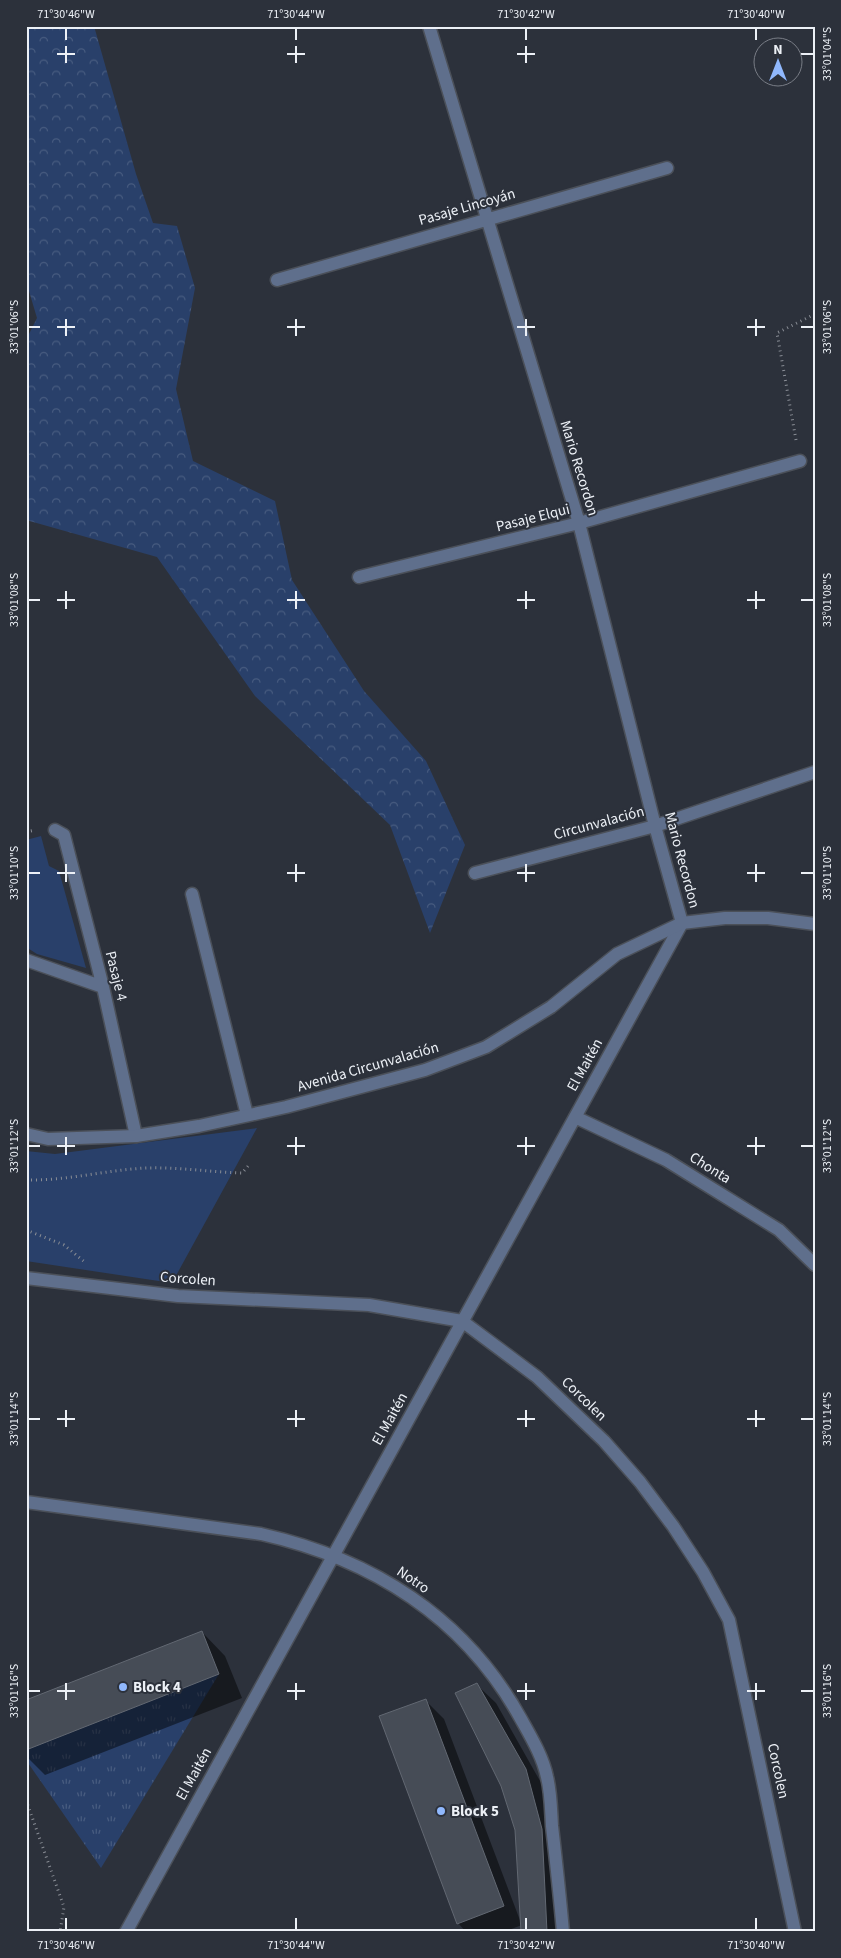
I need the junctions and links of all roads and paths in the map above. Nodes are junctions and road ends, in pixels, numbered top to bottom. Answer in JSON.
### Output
{"nodes":[{"id":1,"x":429,"y":26,"type":"edge"},
{"id":2,"x":667,"y":168,"type":"dead end"},
{"id":3,"x":486,"y":219,"type":"junction"},
{"id":4,"x":277,"y":280,"type":"dead end"},
{"id":5,"x":815,"y":314,"type":"edge"},
{"id":6,"x":800,"y":461,"type":"joint"},
{"id":7,"x":579,"y":523,"type":"junction"},
{"id":8,"x":359,"y":577,"type":"dead end"},
{"id":9,"x":815,"y":772,"type":"edge"},
{"id":10,"x":655,"y":826,"type":"junction"},
{"id":11,"x":55,"y":830,"type":"dead end"},
{"id":12,"x":475,"y":873,"type":"dead end"},
{"id":13,"x":192,"y":894,"type":"dead end"},
{"id":14,"x":682,"y":923,"type":"junction"},
{"id":15,"x":815,"y":924,"type":"edge"},
{"id":16,"x":26,"y":960,"type":"edge"},
{"id":17,"x":103,"y":987,"type":"junction"},
{"id":18,"x":247,"y":1115,"type":"junction"},
{"id":19,"x":575,"y":1117,"type":"junction"},
{"id":20,"x":26,"y":1134,"type":"edge"},
{"id":21,"x":136,"y":1136,"type":"junction"},
{"id":22,"x":249,"y":1166,"type":"dead end"},
{"id":23,"x":26,"y":1180,"type":"edge"},
{"id":24,"x":26,"y":1230,"type":"edge"},
{"id":25,"x":815,"y":1265,"type":"edge"},
{"id":26,"x":26,"y":1278,"type":"edge"},
{"id":27,"x":99,"y":1286,"type":"junction"},
{"id":28,"x":462,"y":1321,"type":"junction"},
{"id":29,"x":26,"y":1502,"type":"edge"},
{"id":30,"x":334,"y":1555,"type":"junction"},
{"id":31,"x":26,"y":1800,"type":"edge"},
{"id":32,"x":60,"y":1932,"type":"edge"},
{"id":33,"x":126,"y":1932,"type":"edge"},
{"id":34,"x":564,"y":1932,"type":"edge"},
{"id":35,"x":795,"y":1932,"type":"edge"}],
"edges":[{"from":1,"to":3,"type":"street","name":"Mario Recordon"},
{"from":2,"to":3,"type":"street","name":"Pasaje Lincoyán"},
{"from":3,"to":4,"type":"street","name":"Pasaje Lincoyán"},
{"from":3,"to":7,"type":"street","name":"Mario Recordon"},
{"from":5,"to":6,"type":"path"},
{"from":6,"to":7,"type":"street","name":"Pasaje Elqui"},
{"from":7,"to":8,"type":"street","name":"Pasaje Elqui"},
{"from":7,"to":10,"type":"street","name":"Mario Recordon"},
{"from":9,"to":10,"type":"street","name":"Circunvalación"},
{"from":10,"to":12,"type":"street","name":"Circunvalación"},
{"from":10,"to":14,"type":"street","name":"Mario Recordon"},
{"from":11,"to":17,"type":"street","name":"Pasaje 4"},
{"from":13,"to":18,"type":"street"},
{"from":14,"to":15,"type":"street","name":"Avenida Circunvalación"},
{"from":14,"to":18,"type":"street","name":"Avenida Circunvalación"},
{"from":14,"to":19,"type":"street","name":"El Maitén"},
{"from":16,"to":17,"type":"street"},
{"from":17,"to":21,"type":"street","name":"Pasaje 4"},
{"from":18,"to":21,"type":"street","name":"Avenida Circunvalación"},
{"from":19,"to":25,"type":"street","name":"Chonta"},
{"from":19,"to":28,"type":"street","name":"El Maitén"},
{"from":20,"to":21,"type":"street","name":"Avenida Circunvalación"},
{"from":22,"to":23,"type":"path"},
{"from":24,"to":27,"type":"path"},
{"from":26,"to":27,"type":"street","name":"Corcolen"},
{"from":27,"to":28,"type":"street","name":"Corcolen"},
{"from":28,"to":30,"type":"street","name":"El Maitén"},
{"from":28,"to":35,"type":"street","name":"Corcolen"},
{"from":29,"to":30,"type":"street","name":"Notro"},
{"from":30,"to":33,"type":"street","name":"El Maitén"},
{"from":30,"to":34,"type":"street","name":"Notro"},
{"from":31,"to":32,"type":"path"}]}
